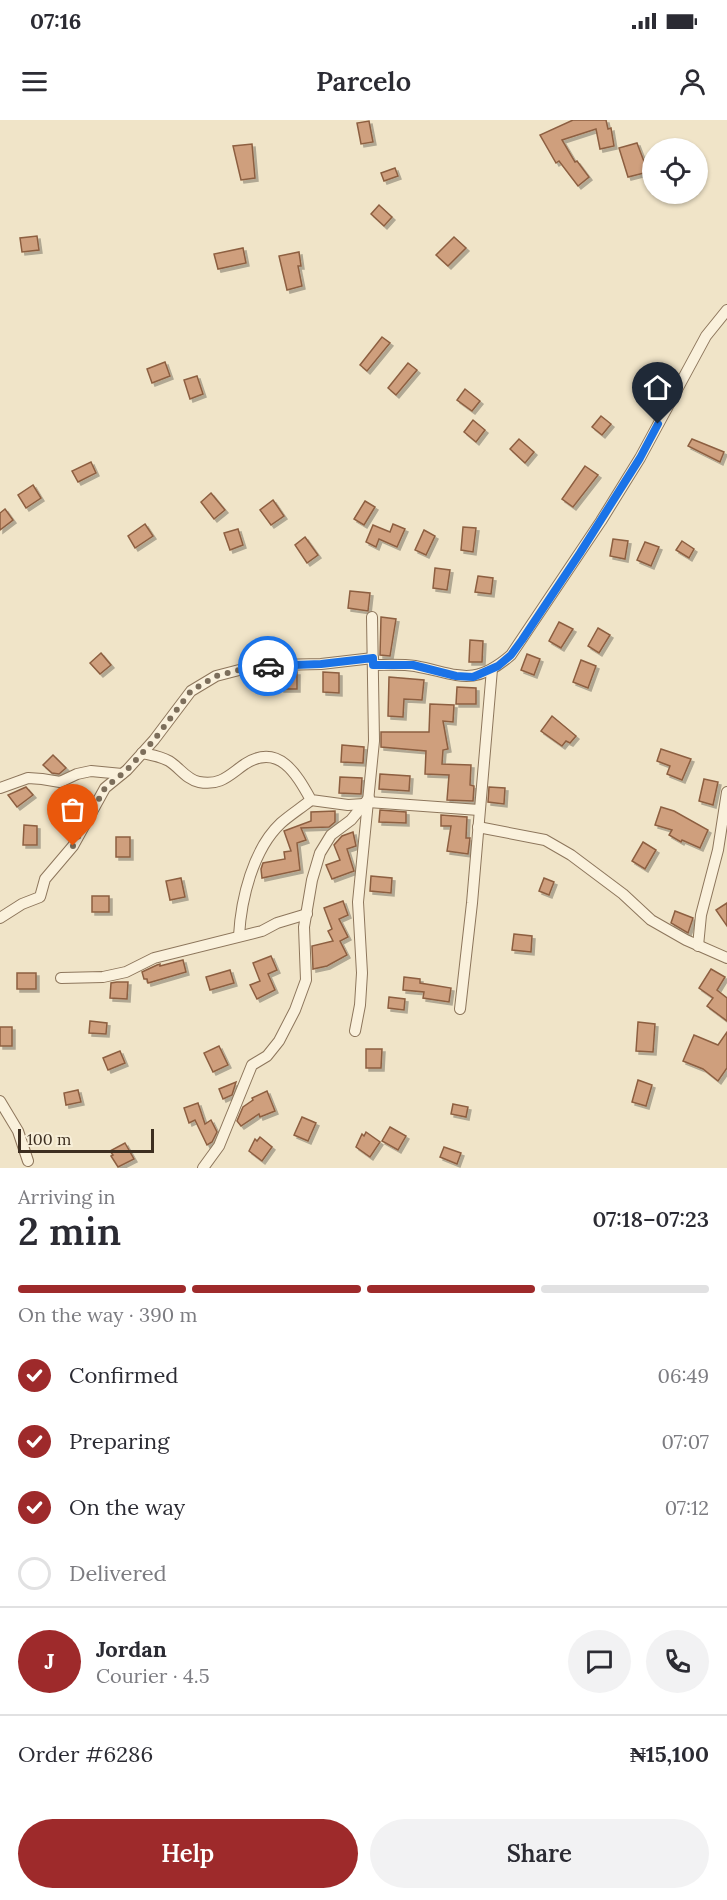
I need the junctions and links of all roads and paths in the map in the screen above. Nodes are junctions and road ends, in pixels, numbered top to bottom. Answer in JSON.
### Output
{"nodes":[{"id":1,"x":727,"y":310,"type":"edge"},
{"id":2,"x":372,"y":617,"type":"dead end"},
{"id":3,"x":373,"y":661,"type":"junction"},
{"id":4,"x":492,"y":669,"type":"junction"},
{"id":5,"x":142,"y":753,"type":"junction"},
{"id":6,"x":122,"y":774,"type":"junction"},
{"id":7,"x":0,"y":788,"type":"edge"},
{"id":8,"x":727,"y":792,"type":"edge"},
{"id":9,"x":311,"y":800,"type":"junction"},
{"id":10,"x":367,"y":801,"type":"junction"},
{"id":11,"x":479,"y":810,"type":"junction"},
{"id":12,"x":725,"y":813,"type":"edge"},
{"id":13,"x":478,"y":827,"type":"junction"},
{"id":14,"x":307,"y":914,"type":"junction"},
{"id":15,"x":0,"y":918,"type":"edge"},
{"id":16,"x":239,"y":936,"type":"junction"},
{"id":17,"x":698,"y":946,"type":"junction"},
{"id":18,"x":727,"y":958,"type":"edge"},
{"id":19,"x":60,"y":978,"type":"dead end"},
{"id":20,"x":460,"y":1009,"type":"dead end"},
{"id":21,"x":355,"y":1032,"type":"dead end"},
{"id":22,"x":0,"y":1101,"type":"edge"},
{"id":23,"x":28,"y":1161,"type":"dead end"},
{"id":24,"x":204,"y":1168,"type":"edge"}],
"edges":[{"from":1,"to":4,"type":"street"},
{"from":2,"to":3,"type":"street"},
{"from":3,"to":4,"type":"street"},
{"from":3,"to":5,"type":"street"},
{"from":3,"to":10,"type":"street"},
{"from":4,"to":11,"type":"street"},
{"from":5,"to":6,"type":"street"},
{"from":5,"to":9,"type":"street"},
{"from":6,"to":7,"type":"street"},
{"from":6,"to":15,"type":"street"},
{"from":8,"to":12,"type":"street"},
{"from":9,"to":10,"type":"street"},
{"from":9,"to":16,"type":"street"},
{"from":10,"to":11,"type":"street"},
{"from":10,"to":14,"type":"street"},
{"from":10,"to":21,"type":"street"},
{"from":11,"to":13,"type":"street"},
{"from":12,"to":17,"type":"street"},
{"from":13,"to":17,"type":"street"},
{"from":13,"to":20,"type":"street"},
{"from":14,"to":16,"type":"street"},
{"from":14,"to":24,"type":"street"},
{"from":16,"to":19,"type":"street"},
{"from":17,"to":18,"type":"street"},
{"from":22,"to":23,"type":"street"}]}
